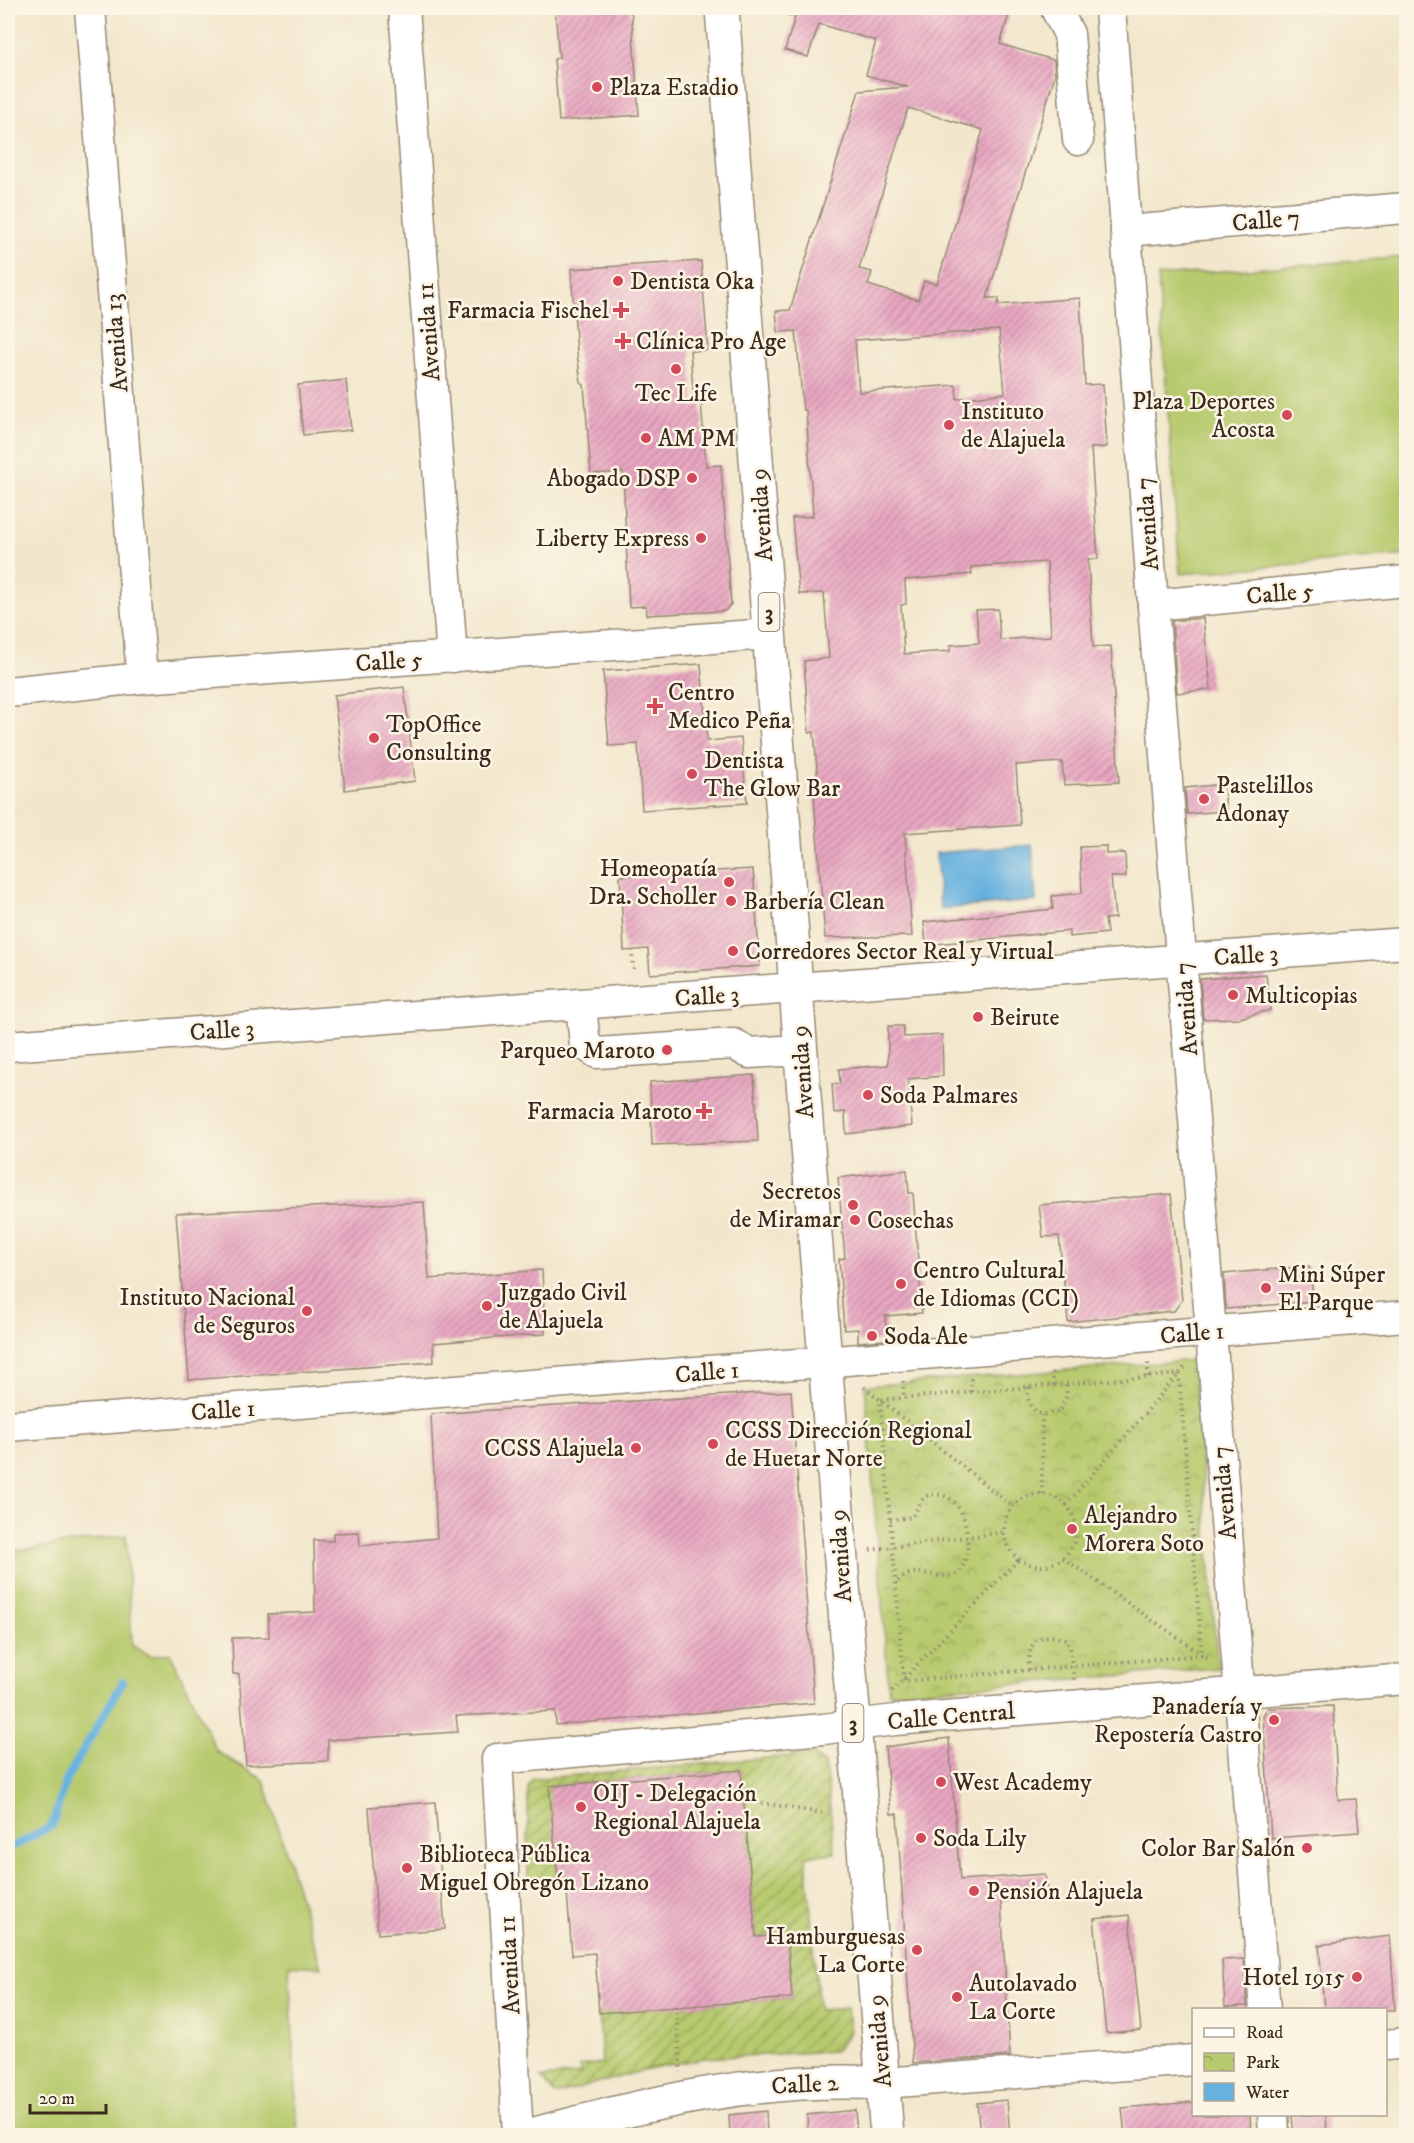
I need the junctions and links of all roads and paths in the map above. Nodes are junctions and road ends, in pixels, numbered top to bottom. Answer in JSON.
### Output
{"nodes":[{"id":1,"x":90,"y":8,"type":"edge"},
{"id":2,"x":404,"y":8,"type":"edge"},
{"id":3,"x":722,"y":8,"type":"edge"},
{"id":4,"x":1110,"y":8,"type":"edge"},
{"id":5,"x":1064,"y":9,"type":"edge"},
{"id":6,"x":1078,"y":140,"type":"dead end"},
{"id":7,"x":1407,"y":208,"type":"edge"},
{"id":8,"x":1126,"y":231,"type":"junction"},
{"id":9,"x":1407,"y":581,"type":"edge"},
{"id":10,"x":1152,"y":605,"type":"junction"},
{"id":11,"x":770,"y":634,"type":"junction"},
{"id":12,"x":452,"y":657,"type":"junction"},
{"id":13,"x":142,"y":678,"type":"junction"},
{"id":14,"x":8,"y":692,"type":"edge"},
{"id":15,"x":1407,"y":943,"type":"edge"},
{"id":16,"x":632,"y":950,"type":"dead end"},
{"id":17,"x":1182,"y":960,"type":"junction"},
{"id":18,"x":633,"y":969,"type":"dead end"},
{"id":19,"x":795,"y":989,"type":"junction"},
{"id":20,"x":581,"y":1005,"type":"junction"},
{"id":21,"x":8,"y":1046,"type":"edge"},
{"id":22,"x":800,"y":1050,"type":"junction"},
{"id":23,"x":1407,"y":1316,"type":"edge"},
{"id":24,"x":1211,"y":1332,"type":"junction"},
{"id":25,"x":1148,"y":1357,"type":"dead end"},
{"id":26,"x":1192,"y":1360,"type":"dead end"},
{"id":27,"x":825,"y":1363,"type":"junction"},
{"id":28,"x":1052,"y":1365,"type":"dead end"},
{"id":29,"x":971,"y":1372,"type":"dead end"},
{"id":30,"x":1179,"y":1374,"type":"junction"},
{"id":31,"x":1148,"y":1377,"type":"junction"},
{"id":32,"x":891,"y":1378,"type":"dead end"},
{"id":33,"x":868,"y":1380,"type":"dead end"},
{"id":34,"x":1066,"y":1384,"type":"junction"},
{"id":35,"x":1053,"y":1386,"type":"junction"},
{"id":36,"x":1029,"y":1388,"type":"junction"},
{"id":37,"x":971,"y":1392,"type":"junction"},
{"id":38,"x":904,"y":1398,"type":"junction"},
{"id":39,"x":880,"y":1400,"type":"junction"},
{"id":40,"x":1042,"y":1415,"type":"junction"},
{"id":41,"x":8,"y":1426,"type":"edge"},
{"id":42,"x":1042,"y":1494,"type":"junction"},
{"id":43,"x":1066,"y":1504,"type":"junction"},
{"id":44,"x":1013,"y":1507,"type":"junction"},
{"id":45,"x":891,"y":1520,"type":"junction"},
{"id":46,"x":1005,"y":1532,"type":"junction"},
{"id":47,"x":967,"y":1537,"type":"junction"},
{"id":48,"x":870,"y":1539,"type":"dead end"},
{"id":49,"x":892,"y":1546,"type":"junction"},
{"id":50,"x":870,"y":1550,"type":"junction"},
{"id":51,"x":1063,"y":1558,"type":"junction"},
{"id":52,"x":1019,"y":1560,"type":"junction"},
{"id":53,"x":871,"y":1561,"type":"dead end"},
{"id":54,"x":896,"y":1583,"type":"junction"},
{"id":55,"x":1202,"y":1655,"type":"junction"},
{"id":56,"x":1074,"y":1666,"type":"junction"},
{"id":57,"x":1217,"y":1666,"type":"dead end"},
{"id":58,"x":1029,"y":1670,"type":"junction"},
{"id":59,"x":1407,"y":1679,"type":"edge"},
{"id":60,"x":904,"y":1681,"type":"junction"},
{"id":61,"x":1085,"y":1683,"type":"dead end"},
{"id":62,"x":1240,"y":1692,"type":"junction"},
{"id":63,"x":890,"y":1693,"type":"dead end"},
{"id":64,"x":853,"y":1726,"type":"junction"},
{"id":65,"x":496,"y":1759,"type":"joint"},
{"id":66,"x":744,"y":1800,"type":"dead end"},
{"id":67,"x":822,"y":1813,"type":"dead end"},
{"id":68,"x":676,"y":2006,"type":"dead end"},
{"id":69,"x":1265,"y":2008,"type":"edge"},
{"id":70,"x":1407,"y":2043,"type":"edge"},
{"id":71,"x":1387,"y":2045,"type":"edge"},
{"id":72,"x":1192,"y":2060,"type":"edge"},
{"id":73,"x":681,"y":2068,"type":"dead end"},
{"id":74,"x":883,"y":2083,"type":"junction"},
{"id":75,"x":1273,"y":2116,"type":"edge"},
{"id":76,"x":518,"y":2136,"type":"edge"},
{"id":77,"x":528,"y":2136,"type":"edge"},
{"id":78,"x":887,"y":2136,"type":"edge"},
{"id":79,"x":1274,"y":2136,"type":"edge"}],
"edges":[{"from":1,"to":13,"type":"street","name":"Avenida 13"},
{"from":2,"to":12,"type":"street","name":"Avenida 11"},
{"from":3,"to":11,"type":"main road","name":"Avenida 9","number":"3"},
{"from":4,"to":8,"type":"street","name":"Avenida 7"},
{"from":5,"to":6,"type":"street"},
{"from":7,"to":8,"type":"street","name":"Calle 7"},
{"from":8,"to":10,"type":"street","name":"Avenida 7"},
{"from":9,"to":10,"type":"street","name":"Calle 5"},
{"from":10,"to":17,"type":"street","name":"Avenida 7"},
{"from":11,"to":12,"type":"street","name":"Calle 5"},
{"from":11,"to":19,"type":"main road","name":"Avenida 9","number":"3"},
{"from":12,"to":13,"type":"street","name":"Calle 5"},
{"from":13,"to":14,"type":"street","name":"Calle 5"},
{"from":15,"to":17,"type":"street","name":"Calle 3"},
{"from":16,"to":18,"type":"path"},
{"from":17,"to":19,"type":"street","name":"Calle 3"},
{"from":17,"to":24,"type":"street","name":"Avenida 7"},
{"from":19,"to":20,"type":"street","name":"Calle 3"},
{"from":19,"to":22,"type":"main road","name":"Avenida 9","number":"3"},
{"from":20,"to":21,"type":"street","name":"Calle 3"},
{"from":20,"to":22,"type":"street"},
{"from":22,"to":27,"type":"main road","name":"Avenida 9","number":"3"},
{"from":23,"to":24,"type":"street","name":"Calle 1"},
{"from":24,"to":27,"type":"street","name":"Calle 1"},
{"from":24,"to":62,"type":"street","name":"Avenida 7"},
{"from":25,"to":31,"type":"path"},
{"from":26,"to":30,"type":"path"},
{"from":27,"to":41,"type":"street","name":"Calle 1"},
{"from":27,"to":64,"type":"main road","name":"Avenida 9","number":"3"},
{"from":28,"to":35,"type":"path"},
{"from":29,"to":37,"type":"path"},
{"from":30,"to":31,"type":"path"},
{"from":30,"to":43,"type":"path"},
{"from":30,"to":55,"type":"path"},
{"from":31,"to":34,"type":"path"},
{"from":32,"to":38,"type":"path"},
{"from":33,"to":39,"type":"path"},
{"from":34,"to":35,"type":"path"},
{"from":34,"to":40,"type":"path"},
{"from":35,"to":36,"type":"path"},
{"from":36,"to":37,"type":"path"},
{"from":36,"to":40,"type":"path"},
{"from":37,"to":38,"type":"path"},
{"from":38,"to":39,"type":"path"},
{"from":39,"to":44,"type":"path"},
{"from":39,"to":45,"type":"path"},
{"from":40,"to":42,"type":"path"},
{"from":42,"to":43,"type":"path"},
{"from":42,"to":44,"type":"path"},
{"from":43,"to":51,"type":"path"},
{"from":44,"to":46,"type":"path"},
{"from":45,"to":47,"type":"path"},
{"from":45,"to":49,"type":"path"},
{"from":46,"to":47,"type":"path"},
{"from":46,"to":52,"type":"path"},
{"from":47,"to":49,"type":"path"},
{"from":47,"to":54,"type":"path"},
{"from":48,"to":50,"type":"path"},
{"from":49,"to":50,"type":"path"},
{"from":49,"to":54,"type":"path"},
{"from":50,"to":53,"type":"path"},
{"from":51,"to":52,"type":"path"},
{"from":51,"to":55,"type":"path"},
{"from":52,"to":60,"type":"path"},
{"from":54,"to":60,"type":"path"},
{"from":55,"to":56,"type":"path"},
{"from":55,"to":57,"type":"path"},
{"from":56,"to":58,"type":"path"},
{"from":56,"to":58,"type":"path"},
{"from":56,"to":61,"type":"path"},
{"from":58,"to":60,"type":"path"},
{"from":59,"to":62,"type":"street","name":"Calle Central"},
{"from":60,"to":63,"type":"path"},
{"from":62,"to":64,"type":"street","name":"Calle Central"},
{"from":62,"to":69,"type":"street","name":"Avenida 7"},
{"from":64,"to":65,"type":"street","name":"Calle Central"},
{"from":64,"to":74,"type":"main road","name":"Avenida 9","number":"3"},
{"from":65,"to":76,"type":"street","name":"Avenida 11"},
{"from":66,"to":67,"type":"path"},
{"from":68,"to":73,"type":"path"},
{"from":70,"to":71,"type":"street"},
{"from":72,"to":74,"type":"street","name":"Calle 2"},
{"from":74,"to":77,"type":"main road","name":"Calle 2"},
{"from":74,"to":78,"type":"main road","name":"Avenida 9","number":"3"},
{"from":75,"to":79,"type":"street"}]}
